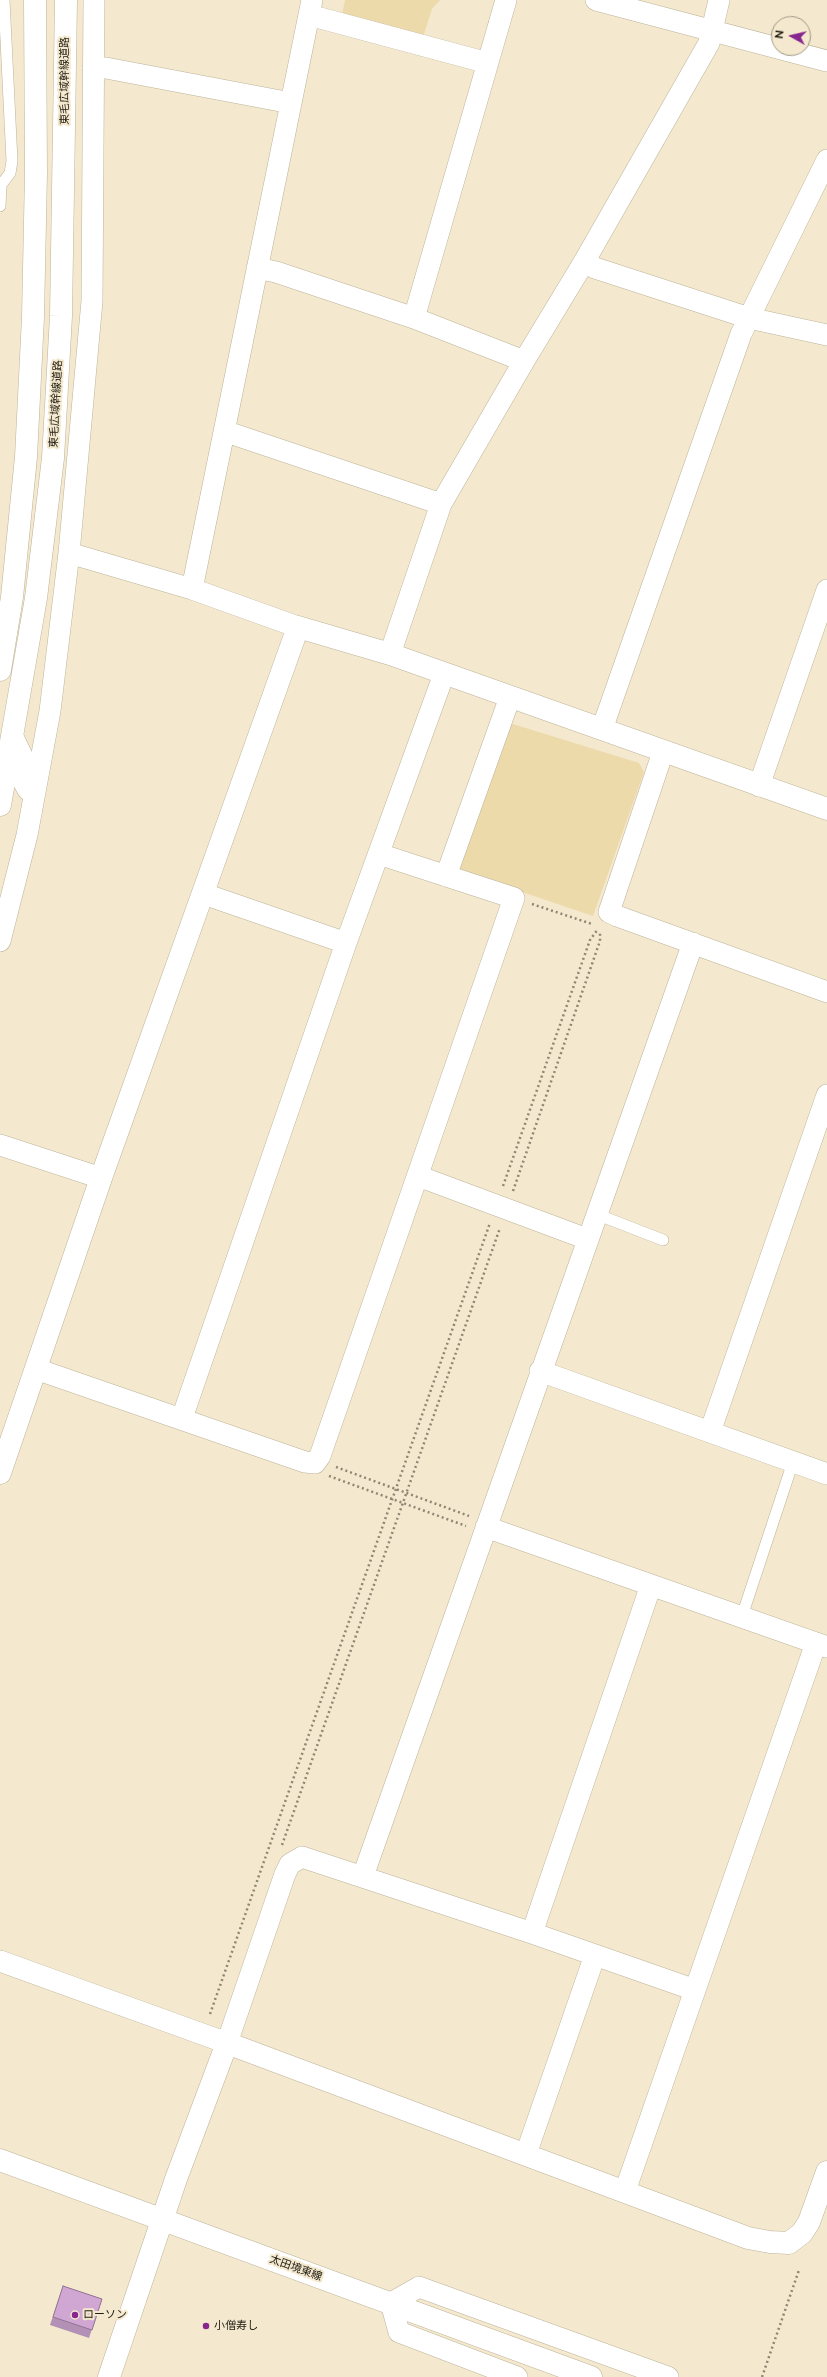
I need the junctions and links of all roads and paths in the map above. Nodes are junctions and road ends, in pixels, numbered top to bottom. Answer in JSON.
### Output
{"nodes":[{"id":1,"x":4,"y":0,"type":"edge"},
{"id":2,"x":35,"y":0,"type":"edge"},
{"id":3,"x":66,"y":0,"type":"edge"},
{"id":4,"x":94,"y":0,"type":"edge"},
{"id":5,"x":506,"y":0,"type":"edge"},
{"id":6,"x":596,"y":0,"type":"edge"},
{"id":7,"x":719,"y":0,"type":"edge"},
{"id":8,"x":311,"y":8,"type":"edge"},
{"id":9,"x":713,"y":31,"type":"junction"},
{"id":10,"x":827,"y":61,"type":"edge"},
{"id":11,"x":488,"y":63,"type":"junction"},
{"id":12,"x":92,"y":68,"type":"junction"},
{"id":13,"x":291,"y":102,"type":"junction"},
{"id":14,"x":827,"y":160,"type":"edge"},
{"id":15,"x":0,"y":206,"type":"edge"},
{"id":16,"x":584,"y":262,"type":"junction"},
{"id":17,"x":257,"y":268,"type":"junction"},
{"id":18,"x":414,"y":318,"type":"junction"},
{"id":19,"x":749,"y":318,"type":"junction"},
{"id":20,"x":827,"y":335,"type":"edge"},
{"id":21,"x":524,"y":361,"type":"junction"},
{"id":22,"x":224,"y":431,"type":"junction"},
{"id":23,"x":441,"y":504,"type":"junction"},
{"id":24,"x":69,"y":553,"type":"junction"},
{"id":25,"x":192,"y":589,"type":"junction"},
{"id":26,"x":827,"y":590,"type":"edge"},
{"id":27,"x":298,"y":627,"type":"junction"},
{"id":28,"x":390,"y":654,"type":"junction"},
{"id":29,"x":0,"y":670,"type":"edge"},
{"id":30,"x":444,"y":674,"type":"junction"},
{"id":31,"x":510,"y":697,"type":"junction"},
{"id":32,"x":602,"y":729,"type":"junction"},
{"id":33,"x":13,"y":737,"type":"junction"},
{"id":34,"x":663,"y":752,"type":"junction"},
{"id":35,"x":759,"y":786,"type":"junction"},
{"id":36,"x":33,"y":804,"type":"junction"},
{"id":37,"x":0,"y":805,"type":"edge"},
{"id":38,"x":827,"y":809,"type":"edge"},
{"id":39,"x":379,"y":854,"type":"junction"},
{"id":40,"x":446,"y":876,"type":"junction"},
{"id":41,"x":204,"y":894,"type":"junction"},
{"id":42,"x":514,"y":898,"type":"junction"},
{"id":43,"x":605,"y":919,"type":"junction"},
{"id":44,"x":0,"y":941,"type":"edge"},
{"id":45,"x":346,"y":943,"type":"junction"},
{"id":46,"x":692,"y":943,"type":"junction"},
{"id":47,"x":827,"y":992,"type":"edge"},
{"id":48,"x":827,"y":1096,"type":"edge"},
{"id":49,"x":0,"y":1145,"type":"edge"},
{"id":50,"x":418,"y":1176,"type":"junction"},
{"id":51,"x":101,"y":1178,"type":"junction"},
{"id":52,"x":501,"y":1206,"type":"junction"},
{"id":53,"x":596,"y":1214,"type":"junction"},
{"id":54,"x":587,"y":1239,"type":"junction"},
{"id":55,"x":664,"y":1240,"type":"dead end"},
{"id":56,"x":36,"y":1369,"type":"junction"},
{"id":57,"x":540,"y":1371,"type":"junction"},
{"id":58,"x":182,"y":1418,"type":"junction"},
{"id":59,"x":710,"y":1432,"type":"junction"},
{"id":60,"x":793,"y":1462,"type":"junction"},
{"id":61,"x":315,"y":1463,"type":"junction"},
{"id":62,"x":0,"y":1473,"type":"edge"},
{"id":63,"x":827,"y":1474,"type":"edge"},
{"id":64,"x":396,"y":1489,"type":"junction"},
{"id":65,"x":406,"y":1494,"type":"junction"},
{"id":66,"x":392,"y":1498,"type":"junction"},
{"id":67,"x":403,"y":1503,"type":"junction"},
{"id":68,"x":486,"y":1527,"type":"junction"},
{"id":69,"x":651,"y":1585,"type":"junction"},
{"id":70,"x":742,"y":1616,"type":"junction"},
{"id":71,"x":822,"y":1645,"type":"edge"},
{"id":72,"x":281,"y":1847,"type":"dead end"},
{"id":73,"x":363,"y":1876,"type":"junction"},
{"id":74,"x":532,"y":1933,"type":"junction"},
{"id":75,"x":595,"y":1955,"type":"junction"},
{"id":76,"x":0,"y":1961,"type":"edge"},
{"id":77,"x":695,"y":1990,"type":"junction"},
{"id":78,"x":210,"y":2014,"type":"dead end"},
{"id":79,"x":227,"y":2043,"type":"junction"},
{"id":80,"x":526,"y":2154,"type":"junction"},
{"id":81,"x":0,"y":2160,"type":"edge"},
{"id":82,"x":827,"y":2172,"type":"edge"},
{"id":83,"x":625,"y":2191,"type":"junction"},
{"id":84,"x":163,"y":2220,"type":"junction"},
{"id":85,"x":800,"y":2270,"type":"dead end"},
{"id":86,"x":391,"y":2303,"type":"junction"},
{"id":87,"x":109,"y":2377,"type":"edge"},
{"id":88,"x":517,"y":2377,"type":"edge"},
{"id":89,"x":591,"y":2377,"type":"edge"},
{"id":90,"x":668,"y":2377,"type":"edge"},
{"id":91,"x":762,"y":2377,"type":"edge"}],
"edges":[{"from":1,"to":15,"type":"lane"},
{"from":2,"to":29,"type":"main road"},
{"from":3,"to":33,"type":"main road","name":"東毛広域幹線道路"},
{"from":4,"to":12,"type":"street"},
{"from":5,"to":11,"type":"street"},
{"from":6,"to":9,"type":"street"},
{"from":7,"to":9,"type":"street"},
{"from":8,"to":11,"type":"street"},
{"from":8,"to":13,"type":"street"},
{"from":9,"to":10,"type":"street"},
{"from":9,"to":16,"type":"street"},
{"from":11,"to":18,"type":"street"},
{"from":12,"to":13,"type":"street"},
{"from":12,"to":24,"type":"street"},
{"from":13,"to":17,"type":"street"},
{"from":14,"to":19,"type":"street"},
{"from":16,"to":19,"type":"street"},
{"from":16,"to":21,"type":"street"},
{"from":17,"to":18,"type":"street"},
{"from":17,"to":22,"type":"street"},
{"from":18,"to":21,"type":"street"},
{"from":19,"to":20,"type":"street"},
{"from":19,"to":32,"type":"street"},
{"from":21,"to":23,"type":"street"},
{"from":22,"to":23,"type":"street"},
{"from":22,"to":25,"type":"street"},
{"from":23,"to":28,"type":"street"},
{"from":24,"to":25,"type":"street"},
{"from":24,"to":36,"type":"street"},
{"from":25,"to":27,"type":"street"},
{"from":26,"to":35,"type":"street"},
{"from":27,"to":28,"type":"main road"},
{"from":27,"to":41,"type":"main road"},
{"from":28,"to":30,"type":"main road"},
{"from":30,"to":31,"type":"main road"},
{"from":30,"to":39,"type":"street"},
{"from":31,"to":32,"type":"main road"},
{"from":31,"to":40,"type":"street"},
{"from":32,"to":34,"type":"main road"},
{"from":33,"to":36,"type":"street"},
{"from":33,"to":37,"type":"main road","name":"東毛広域幹線道路"},
{"from":34,"to":35,"type":"main road"},
{"from":34,"to":43,"type":"street"},
{"from":35,"to":38,"type":"main road"},
{"from":36,"to":44,"type":"street"},
{"from":39,"to":40,"type":"street"},
{"from":39,"to":45,"type":"street"},
{"from":40,"to":42,"type":"street"},
{"from":41,"to":45,"type":"street"},
{"from":41,"to":51,"type":"main road"},
{"from":42,"to":43,"type":"path"},
{"from":42,"to":50,"type":"street"},
{"from":43,"to":46,"type":"street"},
{"from":43,"to":52,"type":"path"},
{"from":43,"to":52,"type":"path"},
{"from":45,"to":58,"type":"street"},
{"from":46,"to":47,"type":"street"},
{"from":46,"to":53,"type":"street"},
{"from":48,"to":59,"type":"street"},
{"from":49,"to":51,"type":"street"},
{"from":50,"to":52,"type":"street"},
{"from":50,"to":61,"type":"street"},
{"from":51,"to":56,"type":"main road"},
{"from":52,"to":54,"type":"street"},
{"from":52,"to":64,"type":"path"},
{"from":52,"to":65,"type":"path"},
{"from":53,"to":54,"type":"street"},
{"from":53,"to":55,"type":"lane"},
{"from":54,"to":57,"type":"street"},
{"from":56,"to":58,"type":"street"},
{"from":56,"to":62,"type":"main road"},
{"from":57,"to":59,"type":"street"},
{"from":57,"to":68,"type":"street"},
{"from":58,"to":61,"type":"street"},
{"from":59,"to":60,"type":"street"},
{"from":60,"to":63,"type":"street"},
{"from":60,"to":70,"type":"lane"},
{"from":61,"to":64,"type":"path"},
{"from":61,"to":66,"type":"path"},
{"from":64,"to":65,"type":"path"},
{"from":64,"to":66,"type":"path"},
{"from":65,"to":67,"type":"path"},
{"from":65,"to":68,"type":"path"},
{"from":66,"to":67,"type":"path"},
{"from":66,"to":78,"type":"path"},
{"from":67,"to":68,"type":"path"},
{"from":67,"to":72,"type":"path"},
{"from":68,"to":69,"type":"street"},
{"from":68,"to":73,"type":"street"},
{"from":69,"to":70,"type":"street"},
{"from":69,"to":74,"type":"street"},
{"from":70,"to":71,"type":"street"},
{"from":71,"to":77,"type":"street"},
{"from":73,"to":74,"type":"street"},
{"from":73,"to":79,"type":"street"},
{"from":74,"to":75,"type":"street"},
{"from":75,"to":77,"type":"street"},
{"from":75,"to":80,"type":"street"},
{"from":76,"to":79,"type":"street"},
{"from":77,"to":83,"type":"street"},
{"from":79,"to":80,"type":"main road"},
{"from":79,"to":84,"type":"main road"},
{"from":80,"to":83,"type":"main road"},
{"from":81,"to":84,"type":"main road","name":"太田境東線"},
{"from":82,"to":83,"type":"main road"},
{"from":84,"to":86,"type":"main road","name":"太田境東線"},
{"from":84,"to":87,"type":"main road"},
{"from":85,"to":91,"type":"path"},
{"from":86,"to":88,"type":"street"},
{"from":86,"to":89,"type":"main road","name":"太田境東線"},
{"from":86,"to":90,"type":"street"}]}
